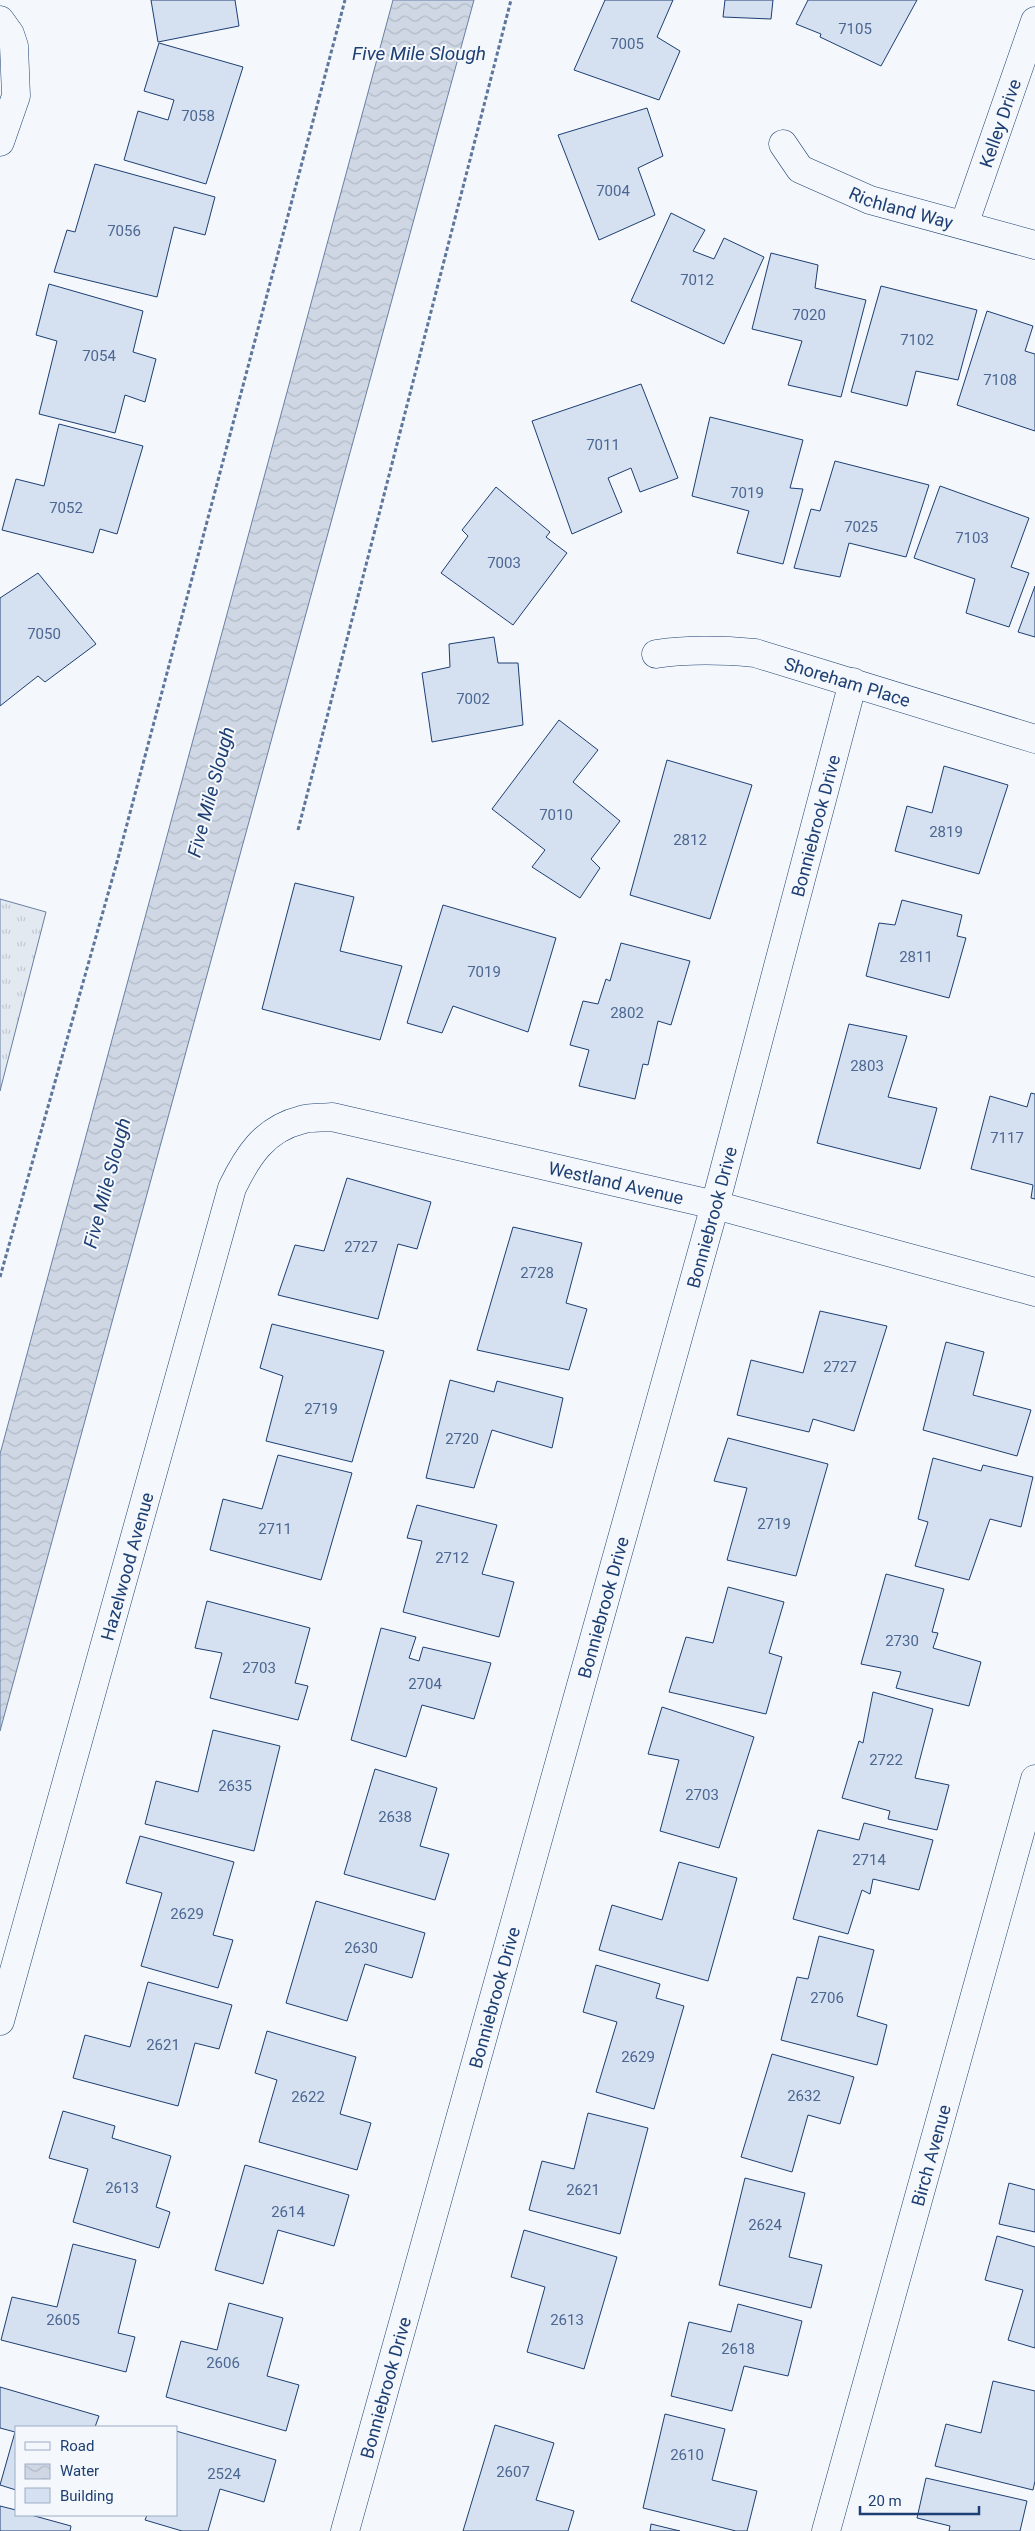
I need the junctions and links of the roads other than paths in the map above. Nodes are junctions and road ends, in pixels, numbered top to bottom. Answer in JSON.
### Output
{"nodes":[{"id":1,"x":0,"y":20,"type":"edge"},
{"id":2,"x":1035,"y":21,"type":"edge"},
{"id":3,"x":0,"y":142,"type":"edge"},
{"id":4,"x":783,"y":144,"type":"dead end"},
{"id":5,"x":964,"y":225,"type":"junction"},
{"id":6,"x":1035,"y":245,"type":"edge"},
{"id":7,"x":656,"y":654,"type":"dead end"},
{"id":8,"x":853,"y":682,"type":"junction"},
{"id":9,"x":1035,"y":738,"type":"edge"},
{"id":10,"x":282,"y":1128,"type":"joint"},
{"id":11,"x":716,"y":1205,"type":"junction"},
{"id":12,"x":1035,"y":1292,"type":"edge"},
{"id":13,"x":1035,"y":1779,"type":"edge"},
{"id":14,"x":0,"y":2021,"type":"edge"},
{"id":15,"x":345,"y":2531,"type":"edge"},
{"id":16,"x":826,"y":2531,"type":"edge"}],
"edges":[{"from":1,"to":3,"type":"street"},
{"from":2,"to":5,"type":"street","name":"Kelley Drive"},
{"from":4,"to":5,"type":"street","name":"Richland Way"},
{"from":5,"to":6,"type":"street","name":"Richland Way"},
{"from":7,"to":8,"type":"street","name":"Shoreham Place"},
{"from":8,"to":9,"type":"street","name":"Shoreham Place"},
{"from":8,"to":11,"type":"street","name":"Bonniebrook Drive"},
{"from":10,"to":11,"type":"street","name":"Westland Avenue"},
{"from":10,"to":14,"type":"street","name":"Hazelwood Avenue"},
{"from":11,"to":12,"type":"street","name":"Westland Avenue"},
{"from":11,"to":15,"type":"street","name":"Bonniebrook Drive"},
{"from":13,"to":16,"type":"street","name":"Birch Avenue"}]}
